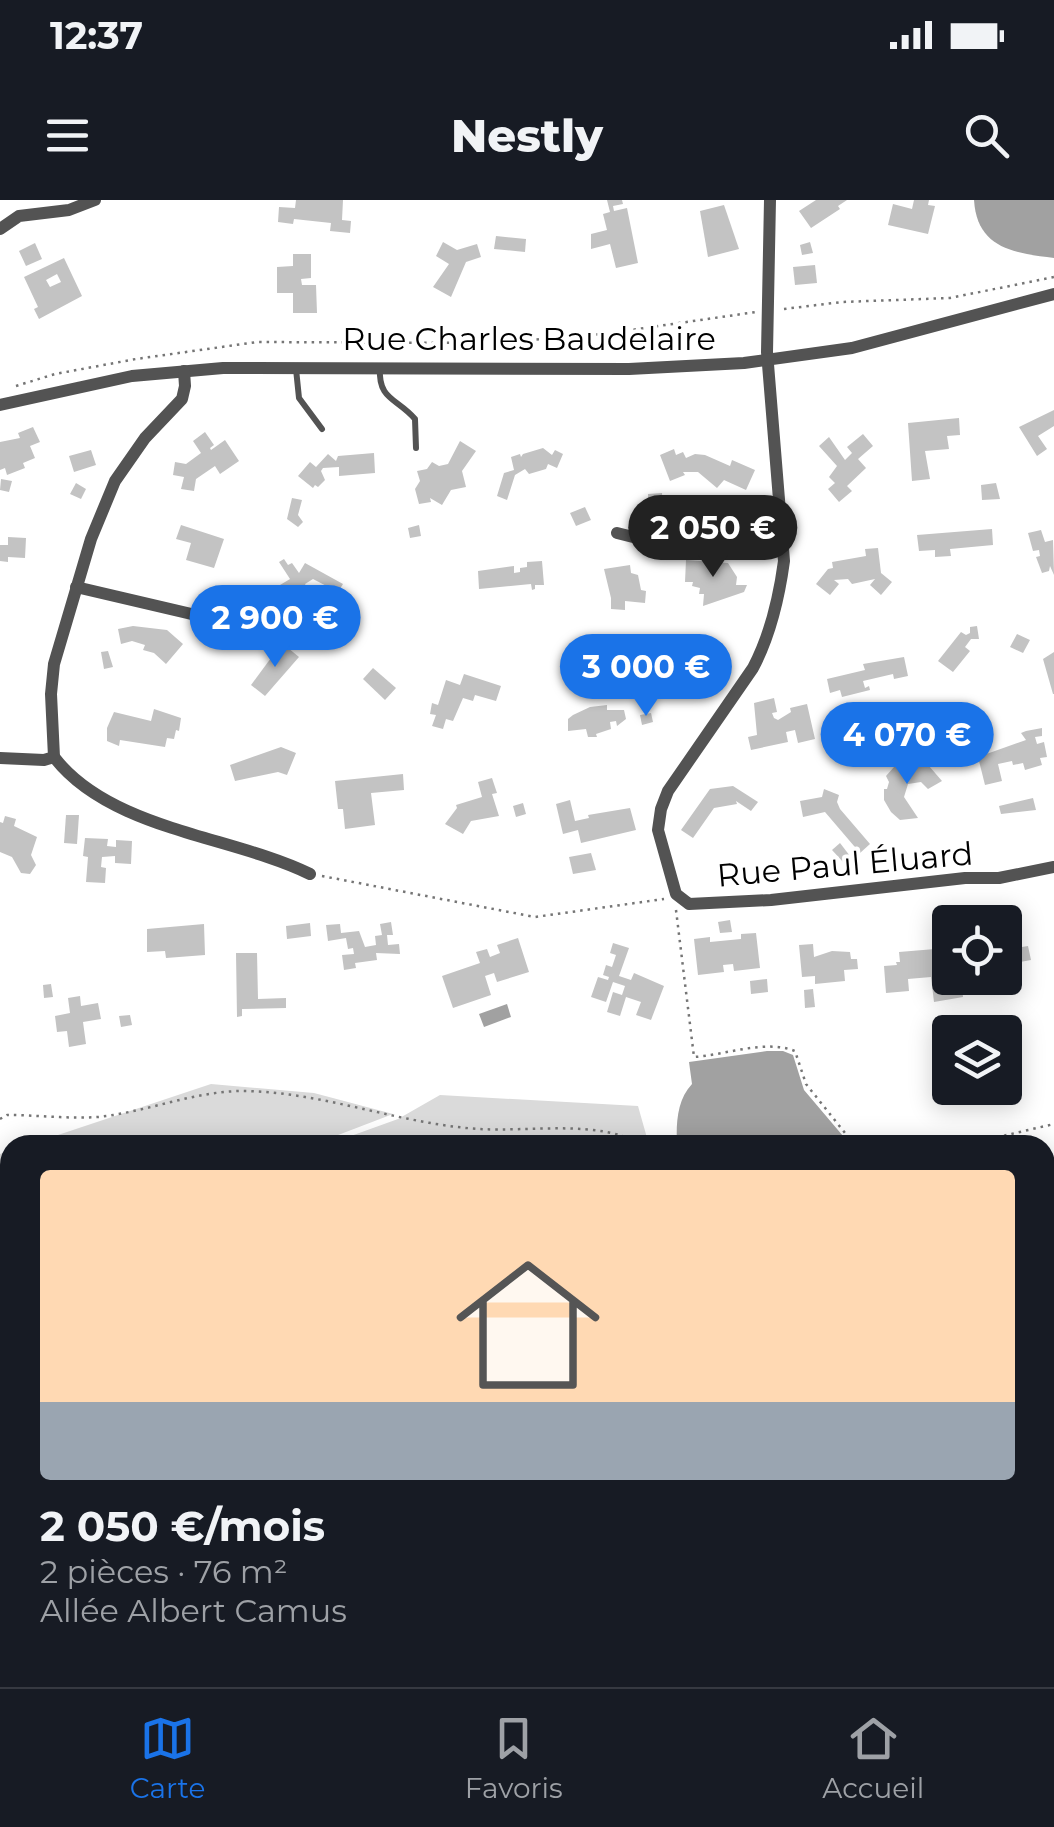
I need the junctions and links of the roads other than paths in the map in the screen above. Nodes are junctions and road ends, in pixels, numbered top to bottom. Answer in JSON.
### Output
{"nodes":[{"id":1,"x":96,"y":200,"type":"edge"},
{"id":2,"x":770,"y":200,"type":"edge"},
{"id":3,"x":2,"y":223,"type":"edge"},
{"id":4,"x":1054,"y":294,"type":"edge"},
{"id":5,"x":768,"y":360,"type":"junction"},
{"id":6,"x":380,"y":366,"type":"junction"},
{"id":7,"x":296,"y":368,"type":"junction"},
{"id":8,"x":184,"y":371,"type":"junction"},
{"id":9,"x":0,"y":405,"type":"edge"},
{"id":10,"x":322,"y":429,"type":"dead end"},
{"id":11,"x":416,"y":448,"type":"dead end"},
{"id":12,"x":782,"y":532,"type":"junction"},
{"id":13,"x":617,"y":533,"type":"dead end"},
{"id":14,"x":76,"y":586,"type":"junction"},
{"id":15,"x":230,"y":623,"type":"dead end"},
{"id":16,"x":54,"y":757,"type":"junction"},
{"id":17,"x":0,"y":758,"type":"edge"},
{"id":18,"x":1054,"y":867,"type":"edge"},
{"id":19,"x":310,"y":874,"type":"road end"}],
"edges":[{"from":1,"to":3,"type":"street"},
{"from":2,"to":5,"type":"street","name":"Rue Paul Éluard"},
{"from":4,"to":5,"type":"street","name":"Rue Charles Baudelaire"},
{"from":5,"to":6,"type":"street","name":"Rue Charles Baudelaire"},
{"from":5,"to":12,"type":"street","name":"Rue Paul Éluard"},
{"from":6,"to":7,"type":"street","name":"Rue Charles Baudelaire"},
{"from":6,"to":11,"type":"lane"},
{"from":7,"to":8,"type":"street","name":"Rue Charles Baudelaire"},
{"from":7,"to":10,"type":"lane"},
{"from":8,"to":9,"type":"street","name":"Rue Charles Baudelaire"},
{"from":8,"to":14,"type":"street"},
{"from":12,"to":13,"type":"street"},
{"from":12,"to":18,"type":"street","name":"Rue Paul Éluard"},
{"from":14,"to":15,"type":"street"},
{"from":14,"to":16,"type":"street"},
{"from":16,"to":17,"type":"street"},
{"from":16,"to":19,"type":"street"}]}
